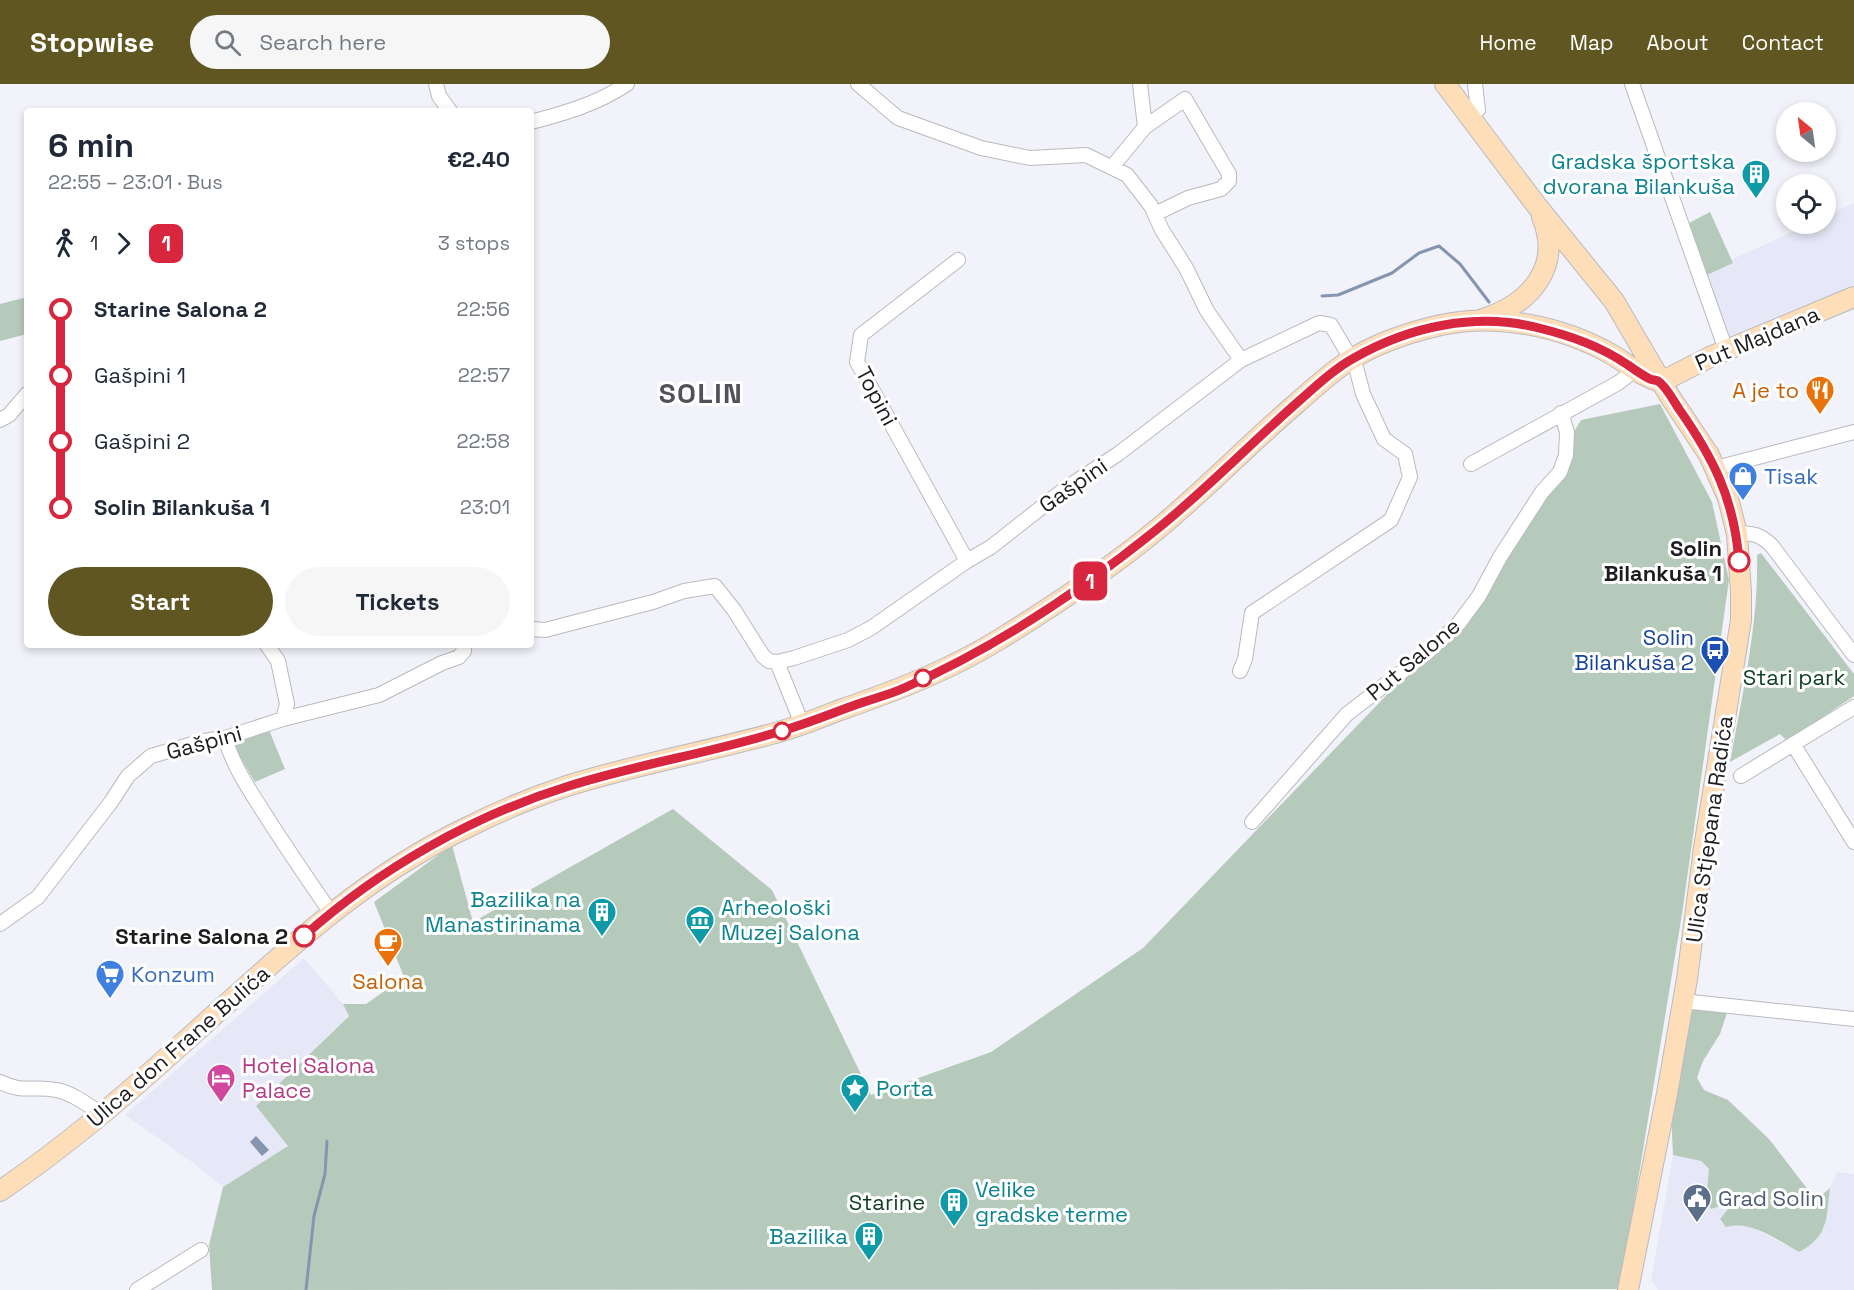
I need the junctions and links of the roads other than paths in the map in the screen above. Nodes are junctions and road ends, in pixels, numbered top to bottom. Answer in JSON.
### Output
{"nodes":[{"id":1,"x":436,"y":84,"type":"edge"},
{"id":2,"x":627,"y":84,"type":"edge"},
{"id":3,"x":858,"y":84,"type":"edge"},
{"id":4,"x":1140,"y":84,"type":"edge"},
{"id":5,"x":1445,"y":84,"type":"edge"},
{"id":6,"x":1475,"y":84,"type":"edge"},
{"id":7,"x":1632,"y":84,"type":"edge"},
{"id":8,"x":448,"y":108,"type":"edge"},
{"id":9,"x":1478,"y":110,"type":"dead end"},
{"id":10,"x":534,"y":121,"type":"edge"},
{"id":11,"x":1146,"y":127,"type":"junction"},
{"id":12,"x":1112,"y":167,"type":"junction"},
{"id":13,"x":1537,"y":206,"type":"junction"},
{"id":14,"x":1155,"y":214,"type":"junction"},
{"id":15,"x":1580,"y":259,"type":"junction"},
{"id":16,"x":958,"y":260,"type":"dead end"},
{"id":17,"x":1544,"y":267,"type":"junction"},
{"id":18,"x":1854,"y":297,"type":"edge"},
{"id":19,"x":1479,"y":320,"type":"junction"},
{"id":20,"x":1726,"y":350,"type":"junction"},
{"id":21,"x":1352,"y":358,"type":"junction"},
{"id":22,"x":1241,"y":360,"type":"junction"},
{"id":23,"x":1635,"y":370,"type":"junction"},
{"id":24,"x":1661,"y":382,"type":"junction"},
{"id":25,"x":24,"y":398,"type":"edge"},
{"id":26,"x":1561,"y":413,"type":"junction"},
{"id":27,"x":0,"y":420,"type":"edge"},
{"id":28,"x":1854,"y":432,"type":"edge"},
{"id":29,"x":1472,"y":464,"type":"dead end"},
{"id":30,"x":1716,"y":468,"type":"junction"},
{"id":31,"x":1737,"y":534,"type":"junction"},
{"id":32,"x":967,"y":561,"type":"junction"},
{"id":33,"x":534,"y":629,"type":"edge"},
{"id":34,"x":269,"y":648,"type":"edge"},
{"id":35,"x":464,"y":648,"type":"edge"},
{"id":36,"x":1854,"y":655,"type":"edge"},
{"id":37,"x":777,"y":662,"type":"junction"},
{"id":38,"x":1240,"y":671,"type":"dead end"},
{"id":39,"x":1854,"y":706,"type":"edge"},
{"id":40,"x":283,"y":719,"type":"junction"},
{"id":41,"x":802,"y":724,"type":"junction"},
{"id":42,"x":225,"y":738,"type":"junction"},
{"id":43,"x":1793,"y":744,"type":"junction"},
{"id":44,"x":1741,"y":776,"type":"dead end"},
{"id":45,"x":1252,"y":822,"type":"dead end"},
{"id":46,"x":1854,"y":843,"type":"edge"},
{"id":47,"x":331,"y":913,"type":"junction"},
{"id":48,"x":0,"y":924,"type":"edge"},
{"id":49,"x":1682,"y":1001,"type":"junction"},
{"id":50,"x":1854,"y":1018,"type":"edge"},
{"id":51,"x":0,"y":1082,"type":"edge"},
{"id":52,"x":102,"y":1114,"type":"junction"},
{"id":53,"x":0,"y":1191,"type":"edge"},
{"id":54,"x":201,"y":1250,"type":"dead end"},
{"id":55,"x":137,"y":1290,"type":"edge"},
{"id":56,"x":1628,"y":1290,"type":"edge"}],
"edges":[{"from":1,"to":8,"type":"street"},
{"from":2,"to":10,"type":"street"},
{"from":3,"to":12,"type":"street"},
{"from":4,"to":11,"type":"street"},
{"from":5,"to":13,"type":"street"},
{"from":6,"to":9,"type":"street"},
{"from":7,"to":20,"type":"street"},
{"from":11,"to":12,"type":"street"},
{"from":11,"to":14,"type":"street"},
{"from":12,"to":14,"type":"street"},
{"from":13,"to":15,"type":"street","name":"Ulica Stjepana Radića"},
{"from":13,"to":17,"type":"street","name":"Ulica don Frane Bulića"},
{"from":14,"to":22,"type":"street"},
{"from":15,"to":17,"type":"street"},
{"from":15,"to":24,"type":"street","name":"Ulica Stjepana Radića"},
{"from":16,"to":32,"type":"street","name":"Topini"},
{"from":17,"to":19,"type":"street","name":"Ulica don Frane Bulića"},
{"from":18,"to":20,"type":"street","name":"Put Majdana"},
{"from":19,"to":21,"type":"street","name":"Ulica don Frane Bulića"},
{"from":19,"to":23,"type":"street","name":"Ulica don Frane Bulića"},
{"from":20,"to":24,"type":"street","name":"Put Majdana"},
{"from":21,"to":22,"type":"street","name":"Gašpini"},
{"from":21,"to":38,"type":"street"},
{"from":21,"to":41,"type":"street","name":"Ulica don Frane Bulića"},
{"from":22,"to":32,"type":"street","name":"Gašpini"},
{"from":23,"to":24,"type":"street","name":"Ulica don Frane Bulića"},
{"from":23,"to":26,"type":"street"},
{"from":24,"to":30,"type":"street","name":"Ulica Stjepana Radića"},
{"from":25,"to":27,"type":"street"},
{"from":26,"to":29,"type":"street"},
{"from":26,"to":45,"type":"street","name":"Put Salone"},
{"from":28,"to":30,"type":"street"},
{"from":30,"to":31,"type":"street","name":"Ulica Stjepana Radića"},
{"from":31,"to":36,"type":"street"},
{"from":31,"to":49,"type":"street","name":"Ulica Stjepana Radića"},
{"from":32,"to":37,"type":"street","name":"Gašpini"},
{"from":33,"to":37,"type":"street"},
{"from":34,"to":40,"type":"street"},
{"from":35,"to":40,"type":"street","name":"Gašpini"},
{"from":37,"to":41,"type":"street"},
{"from":39,"to":43,"type":"street"},
{"from":40,"to":42,"type":"street","name":"Gašpini"},
{"from":41,"to":47,"type":"street","name":"Ulica don Frane Bulića"},
{"from":42,"to":47,"type":"street"},
{"from":42,"to":48,"type":"street","name":"Gašpini"},
{"from":43,"to":44,"type":"street"},
{"from":43,"to":46,"type":"street"},
{"from":47,"to":52,"type":"street","name":"Ulica don Frane Bulića"},
{"from":49,"to":50,"type":"street"},
{"from":49,"to":56,"type":"street","name":"Ulica Stjepana Radića"},
{"from":51,"to":52,"type":"street"},
{"from":52,"to":53,"type":"street","name":"Ulica don Frane Bulića"},
{"from":54,"to":55,"type":"street"}]}
